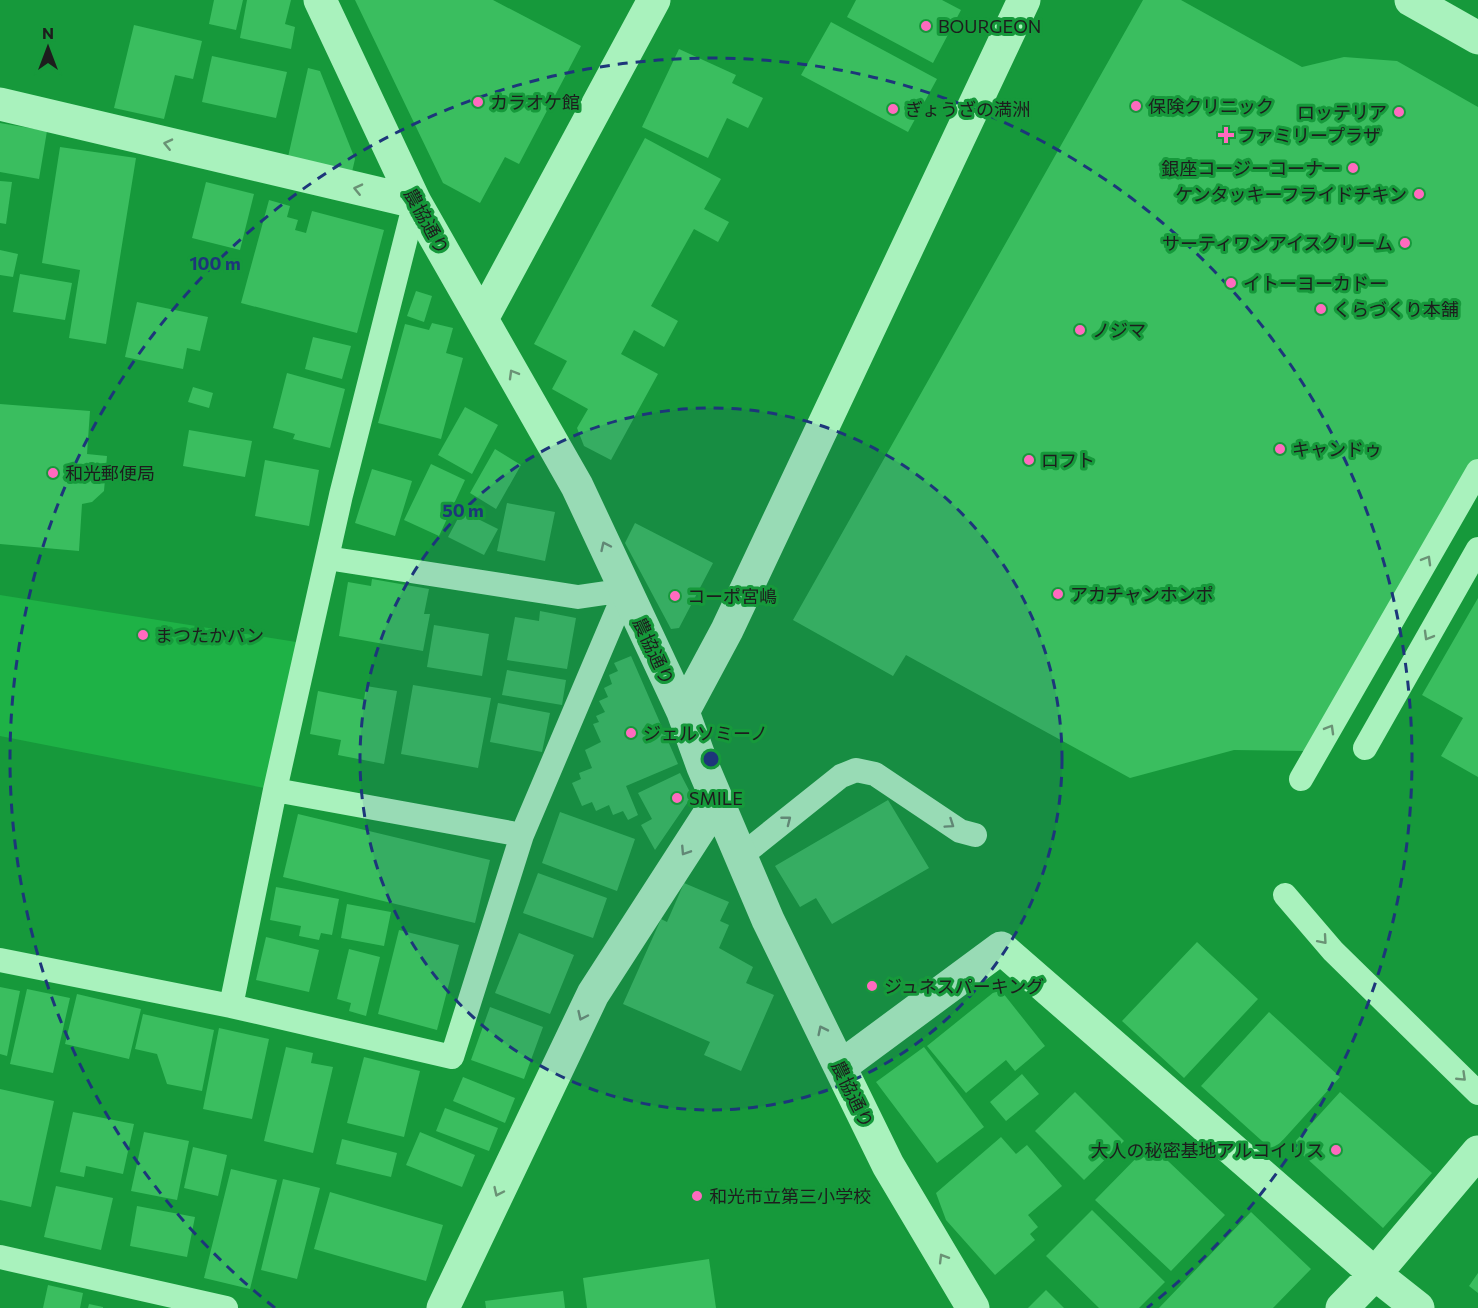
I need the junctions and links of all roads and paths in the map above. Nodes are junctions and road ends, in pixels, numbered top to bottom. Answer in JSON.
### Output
{"nodes":[{"id":1,"x":320,"y":0,"type":"edge"},
{"id":2,"x":654,"y":0,"type":"edge"},
{"id":3,"x":1024,"y":0,"type":"edge"},
{"id":4,"x":1411,"y":0,"type":"edge"},
{"id":5,"x":1478,"y":38,"type":"edge"},
{"id":6,"x":0,"y":104,"type":"edge"},
{"id":7,"x":415,"y":202,"type":"junction"},
{"id":8,"x":482,"y":320,"type":"junction"},
{"id":9,"x":1478,"y":471,"type":"edge"},
{"id":10,"x":1478,"y":549,"type":"edge"},
{"id":11,"x":327,"y":558,"type":"junction"},
{"id":12,"x":626,"y":590,"type":"junction"},
{"id":13,"x":683,"y":712,"type":"junction"},
{"id":14,"x":1365,"y":748,"type":"dead end"},
{"id":15,"x":1300,"y":779,"type":"dead end"},
{"id":16,"x":275,"y":790,"type":"junction"},
{"id":17,"x":717,"y":802,"type":"junction"},
{"id":18,"x":522,"y":835,"type":"junction"},
{"id":19,"x":975,"y":835,"type":"dead end"},
{"id":20,"x":741,"y":856,"type":"junction"},
{"id":21,"x":1285,"y":895,"type":"dead end"},
{"id":22,"x":0,"y":960,"type":"edge"},
{"id":23,"x":231,"y":1006,"type":"junction"},
{"id":24,"x":840,"y":1067,"type":"junction"},
{"id":25,"x":1478,"y":1093,"type":"edge"},
{"id":26,"x":1478,"y":1152,"type":"edge"},
{"id":27,"x":0,"y":1257,"type":"edge"},
{"id":28,"x":1375,"y":1274,"type":"junction"},
{"id":29,"x":226,"y":1308,"type":"edge"},
{"id":30,"x":443,"y":1308,"type":"edge"},
{"id":31,"x":973,"y":1308,"type":"edge"},
{"id":32,"x":1342,"y":1308,"type":"edge"},
{"id":33,"x":1418,"y":1308,"type":"edge"}],
"edges":[{"from":1,"to":7,"type":"street","name":"農協通り"},
{"from":2,"to":8,"type":"street"},
{"from":3,"to":13,"type":"street"},
{"from":4,"to":5,"type":"street"},
{"from":7,"to":6,"type":"street","one_way":true},
{"from":7,"to":8,"type":"street","name":"農協通り"},
{"from":7,"to":11,"type":"lane"},
{"from":12,"to":8,"type":"street","name":"農協通り","one_way":true},
{"from":15,"to":9,"type":"lane","one_way":true},
{"from":10,"to":14,"type":"lane","one_way":true},
{"from":11,"to":12,"type":"lane"},
{"from":11,"to":16,"type":"lane"},
{"from":12,"to":13,"type":"street","name":"農協通り"},
{"from":12,"to":18,"type":"lane"},
{"from":13,"to":17,"type":"street","name":"農協通り"},
{"from":16,"to":18,"type":"lane"},
{"from":16,"to":23,"type":"lane"},
{"from":17,"to":20,"type":"street","name":"農協通り"},
{"from":17,"to":30,"type":"street","one_way":true},
{"from":18,"to":23,"type":"lane"},
{"from":20,"to":19,"type":"lane","one_way":true},
{"from":24,"to":20,"type":"street","name":"農協通り","one_way":true},
{"from":21,"to":25,"type":"lane","one_way":true},
{"from":22,"to":23,"type":"lane"},
{"from":24,"to":28,"type":"street"},
{"from":31,"to":24,"type":"street","name":"農協通り","one_way":true},
{"from":26,"to":28,"type":"street"},
{"from":27,"to":29,"type":"lane"},
{"from":28,"to":32,"type":"street"},
{"from":28,"to":33,"type":"street"}]}
